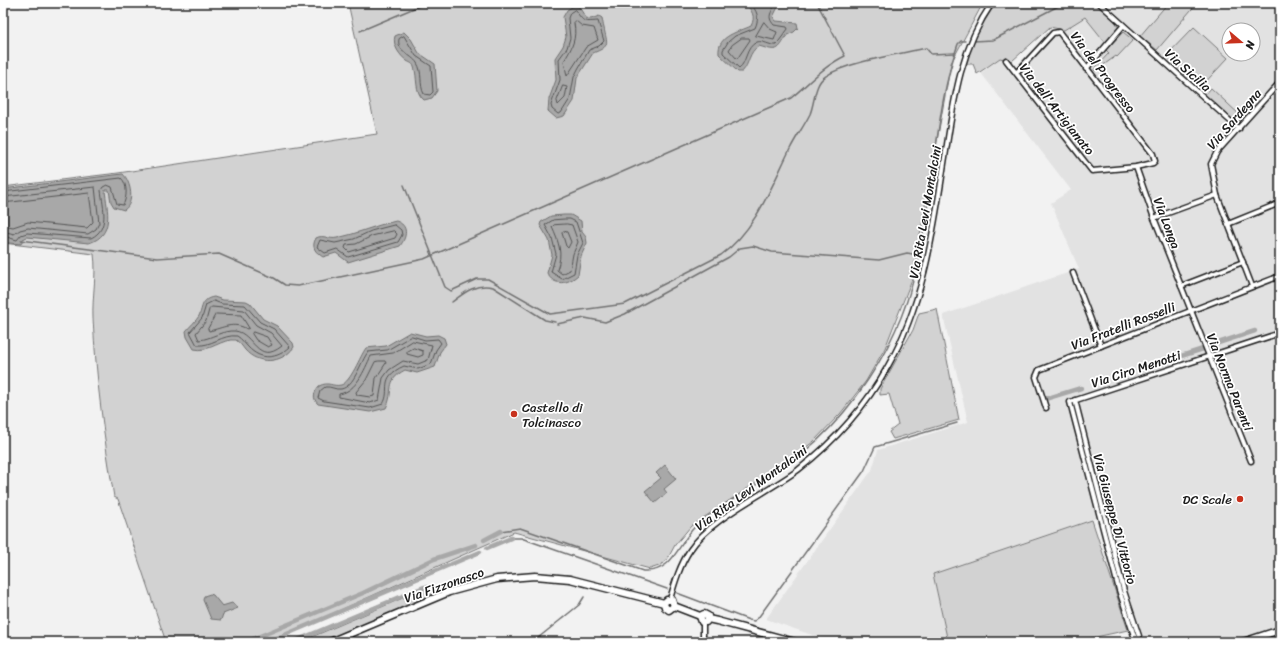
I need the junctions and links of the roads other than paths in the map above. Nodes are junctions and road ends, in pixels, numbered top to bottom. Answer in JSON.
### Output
{"nodes":[{"id":1,"x":992,"y":3,"type":"edge"},
{"id":2,"x":1099,"y":3,"type":"edge"},
{"id":3,"x":1123,"y":26,"type":"junction"},
{"id":4,"x":1006,"y":60,"type":"dead end"},
{"id":5,"x":1086,"y":69,"type":"junction"},
{"id":6,"x":1016,"y":73,"type":"junction"},
{"id":7,"x":1280,"y":82,"type":"edge"},
{"id":8,"x":1239,"y":129,"type":"junction"},
{"id":9,"x":1136,"y":167,"type":"junction"},
{"id":10,"x":1217,"y":195,"type":"junction"},
{"id":11,"x":1280,"y":203,"type":"edge"},
{"id":12,"x":1154,"y":218,"type":"junction"},
{"id":13,"x":1228,"y":224,"type":"junction"},
{"id":14,"x":1243,"y":262,"type":"junction"},
{"id":15,"x":1073,"y":273,"type":"dead end"},
{"id":16,"x":1280,"y":276,"type":"edge"},
{"id":17,"x":1181,"y":286,"type":"junction"},
{"id":18,"x":1252,"y":286,"type":"junction"},
{"id":19,"x":1191,"y":311,"type":"junction"},
{"id":20,"x":1280,"y":333,"type":"edge"},
{"id":21,"x":1101,"y":346,"type":"junction"},
{"id":22,"x":1209,"y":356,"type":"junction"},
{"id":23,"x":1072,"y":401,"type":"joint"},
{"id":24,"x":1046,"y":408,"type":"dead end"},
{"id":25,"x":1251,"y":461,"type":"dead end"},
{"id":26,"x":671,"y":597,"type":"junction"},
{"id":27,"x":664,"y":603,"type":"junction"},
{"id":28,"x":674,"y":606,"type":"junction"},
{"id":29,"x":705,"y":621,"type":"junction"},
{"id":30,"x":1133,"y":626,"type":"junction"},
{"id":31,"x":1280,"y":630,"type":"edge"},
{"id":32,"x":330,"y":642,"type":"edge"},
{"id":33,"x":703,"y":642,"type":"edge"},
{"id":34,"x":795,"y":642,"type":"edge"},
{"id":35,"x":1136,"y":642,"type":"edge"},
{"id":36,"x":1141,"y":642,"type":"edge"},
{"id":37,"x":1243,"y":642,"type":"edge"}],
"edges":[{"from":1,"to":26,"type":"street","name":"Via Rita Levi Montalcini"},
{"from":2,"to":3,"type":"street","name":"Via Sicilia"},
{"from":3,"to":5,"type":"street"},
{"from":3,"to":8,"type":"street","name":"Via Sicilia"},
{"from":4,"to":6,"type":"street","name":"Via dell'Artigianato"},
{"from":5,"to":6,"type":"street","name":"Via del Progresso"},
{"from":5,"to":9,"type":"street","name":"Via del Progresso"},
{"from":6,"to":9,"type":"street","name":"Via dell'Artigianato"},
{"from":7,"to":8,"type":"street","name":"Via Sardegna"},
{"from":8,"to":10,"type":"street","name":"Via Sardegna"},
{"from":9,"to":12,"type":"street","name":"Via Longa"},
{"from":10,"to":12,"type":"street"},
{"from":10,"to":13,"type":"street","name":"Via Sardegna"},
{"from":11,"to":13,"type":"street"},
{"from":12,"to":17,"type":"street","name":"Via Longa"},
{"from":13,"to":14,"type":"street","name":"Via Sardegna"},
{"from":14,"to":17,"type":"street"},
{"from":14,"to":18,"type":"street","name":"Via Sardegna"},
{"from":15,"to":21,"type":"street"},
{"from":16,"to":18,"type":"street","name":"Via Fratelli Rosselli"},
{"from":17,"to":19,"type":"street","name":"Via Longa"},
{"from":18,"to":19,"type":"street","name":"Via Fratelli Rosselli"},
{"from":19,"to":21,"type":"street","name":"Via Fratelli Rosselli"},
{"from":19,"to":22,"type":"street","name":"Via Norma Parenti"},
{"from":20,"to":22,"type":"street","name":"Via Ciro Menotti"},
{"from":21,"to":24,"type":"street","name":"Via Fratelli Rosselli"},
{"from":22,"to":23,"type":"street","name":"Via Ciro Menotti"},
{"from":22,"to":25,"type":"street","name":"Via Norma Parenti"},
{"from":23,"to":30,"type":"street","name":"Via Giuseppe Di Vittorio"},
{"from":26,"to":27,"type":"main road"},
{"from":26,"to":28,"type":"main road"},
{"from":27,"to":28,"type":"main road","name":"Via Fizzonasco"},
{"from":27,"to":32,"type":"main road","name":"Via Fizzonasco"},
{"from":28,"to":29,"type":"main road"},
{"from":29,"to":33,"type":"street"},
{"from":29,"to":34,"type":"main road"},
{"from":30,"to":35,"type":"street","name":"Via Giuseppe Di Vittorio"},
{"from":30,"to":36,"type":"street","name":"Via Giuseppe Di Vittorio"},
{"from":31,"to":37,"type":"main road"}]}
